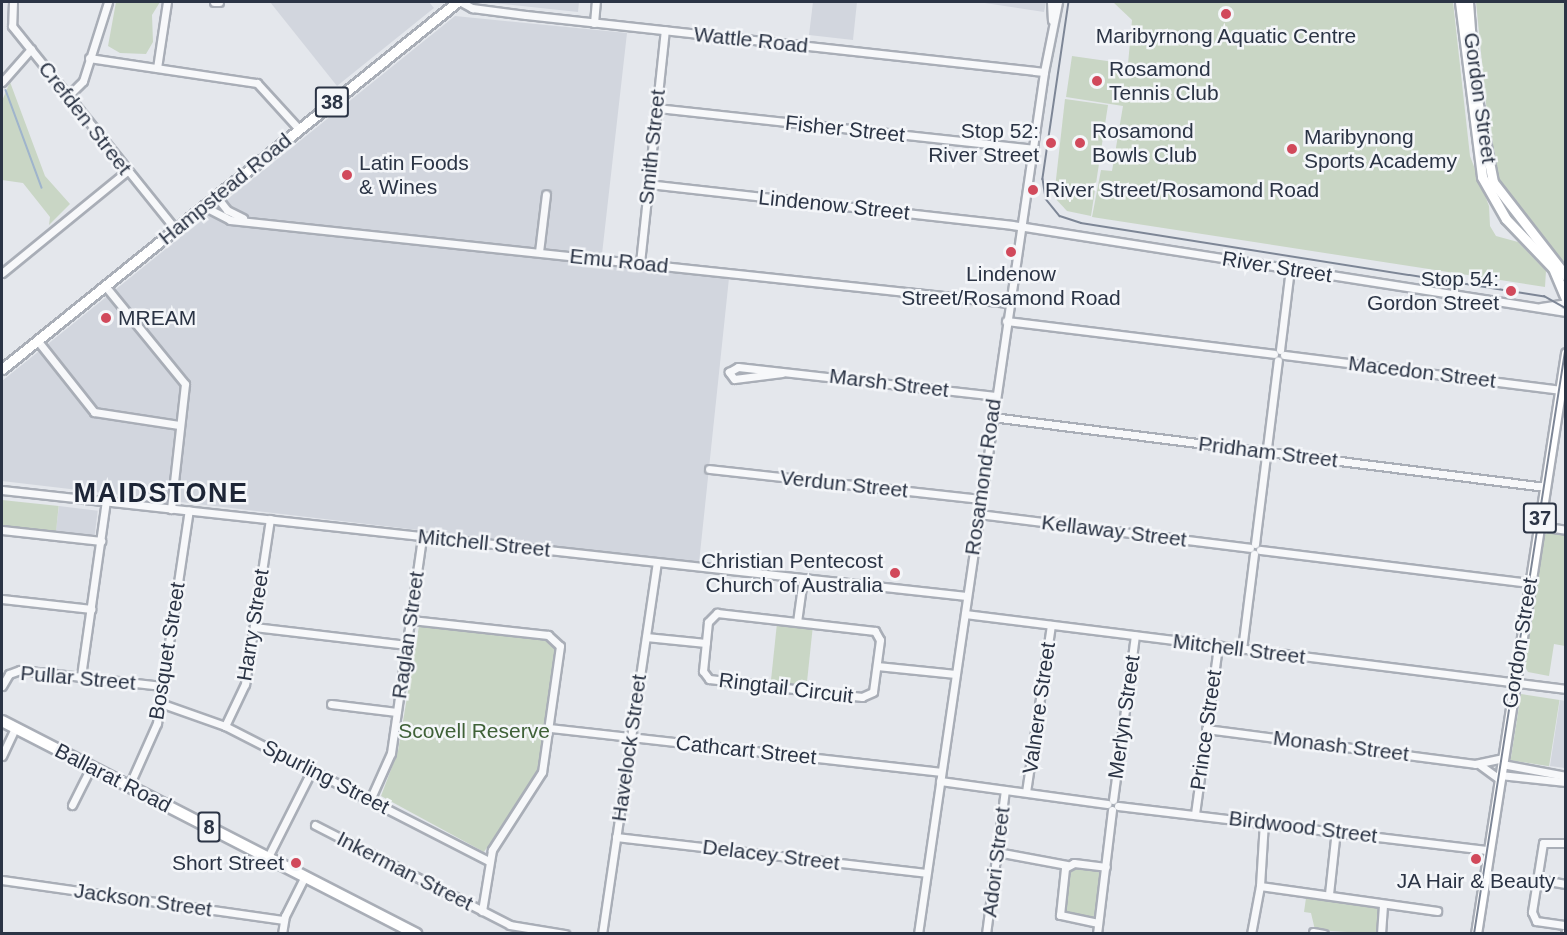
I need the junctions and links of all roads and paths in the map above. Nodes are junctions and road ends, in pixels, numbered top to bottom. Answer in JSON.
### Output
{"nodes":[{"id":1,"x":13,"y":2,"type":"edge"},
{"id":2,"x":108,"y":2,"type":"edge"},
{"id":3,"x":168,"y":2,"type":"edge"},
{"id":4,"x":214,"y":2,"type":"edge"},
{"id":5,"x":219,"y":2,"type":"edge"},
{"id":6,"x":461,"y":2,"type":"edge"},
{"id":7,"x":596,"y":2,"type":"edge"},
{"id":8,"x":1051,"y":2,"type":"edge"},
{"id":9,"x":1058,"y":2,"type":"edge"},
{"id":10,"x":1460,"y":2,"type":"edge"},
{"id":11,"x":1468,"y":2,"type":"edge"},
{"id":12,"x":453,"y":4,"type":"edge"},
{"id":13,"x":1052,"y":20,"type":"junction"},
{"id":14,"x":594,"y":22,"type":"junction"},
{"id":15,"x":665,"y":30,"type":"junction"},
{"id":16,"x":31,"y":49,"type":"junction"},
{"id":17,"x":89,"y":58,"type":"junction"},
{"id":18,"x":157,"y":68,"type":"junction"},
{"id":19,"x":1044,"y":72,"type":"junction"},
{"id":20,"x":2,"y":82,"type":"edge"},
{"id":21,"x":69,"y":96,"type":"junction"},
{"id":22,"x":657,"y":108,"type":"junction"},
{"id":23,"x":299,"y":129,"type":"junction"},
{"id":24,"x":1032,"y":149,"type":"junction"},
{"id":25,"x":127,"y":171,"type":"junction"},
{"id":26,"x":648,"y":184,"type":"junction"},
{"id":27,"x":546,"y":194,"type":"dead end"},
{"id":28,"x":216,"y":196,"type":"junction"},
{"id":29,"x":203,"y":206,"type":"junction"},
{"id":30,"x":1508,"y":206,"type":"junction"},
{"id":31,"x":1506,"y":219,"type":"junction"},
{"id":32,"x":251,"y":220,"type":"junction"},
{"id":33,"x":1021,"y":226,"type":"junction"},
{"id":34,"x":175,"y":229,"type":"junction"},
{"id":35,"x":539,"y":252,"type":"junction"},
{"id":36,"x":640,"y":263,"type":"junction"},
{"id":37,"x":1290,"y":269,"type":"junction"},
{"id":38,"x":2,"y":273,"type":"edge"},
{"id":39,"x":1566,"y":276,"type":"edge"},
{"id":40,"x":106,"y":286,"type":"junction"},
{"id":41,"x":1566,"y":298,"type":"edge"},
{"id":42,"x":1566,"y":303,"type":"edge"},
{"id":43,"x":1009,"y":305,"type":"junction"},
{"id":44,"x":1532,"y":307,"type":"junction"},
{"id":45,"x":1566,"y":312,"type":"edge"},
{"id":46,"x":1006,"y":321,"type":"junction"},
{"id":47,"x":37,"y":340,"type":"junction"},
{"id":48,"x":1566,"y":353,"type":"edge"},
{"id":49,"x":1279,"y":355,"type":"junction"},
{"id":50,"x":2,"y":369,"type":"edge"},
{"id":51,"x":782,"y":373,"type":"junction"},
{"id":52,"x":1560,"y":390,"type":"junction"},
{"id":53,"x":995,"y":396,"type":"junction"},
{"id":54,"x":992,"y":417,"type":"junction"},
{"id":55,"x":179,"y":425,"type":"junction"},
{"id":56,"x":1266,"y":452,"type":"junction"},
{"id":57,"x":709,"y":469,"type":"dead end"},
{"id":58,"x":1545,"y":487,"type":"junction"},
{"id":59,"x":2,"y":490,"type":"edge"},
{"id":60,"x":979,"y":500,"type":"junction"},
{"id":61,"x":106,"y":501,"type":"junction"},
{"id":62,"x":171,"y":509,"type":"junction"},
{"id":63,"x":189,"y":510,"type":"junction"},
{"id":64,"x":978,"y":514,"type":"junction"},
{"id":65,"x":270,"y":519,"type":"junction"},
{"id":66,"x":1539,"y":526,"type":"junction"},
{"id":67,"x":2,"y":530,"type":"edge"},
{"id":68,"x":1566,"y":531,"type":"edge"},
{"id":69,"x":422,"y":537,"type":"junction"},
{"id":70,"x":101,"y":542,"type":"junction"},
{"id":71,"x":1255,"y":549,"type":"junction"},
{"id":72,"x":657,"y":562,"type":"junction"},
{"id":73,"x":803,"y":579,"type":"junction"},
{"id":74,"x":1530,"y":583,"type":"junction"},
{"id":75,"x":966,"y":596,"type":"junction"},
{"id":76,"x":2,"y":599,"type":"edge"},
{"id":77,"x":91,"y":609,"type":"junction"},
{"id":78,"x":964,"y":614,"type":"junction"},
{"id":79,"x":411,"y":620,"type":"junction"},
{"id":80,"x":797,"y":622,"type":"junction"},
{"id":81,"x":1052,"y":624,"type":"junction"},
{"id":82,"x":254,"y":627,"type":"junction"},
{"id":83,"x":1135,"y":635,"type":"junction"},
{"id":84,"x":646,"y":637,"type":"junction"},
{"id":85,"x":706,"y":644,"type":"junction"},
{"id":86,"x":407,"y":645,"type":"junction"},
{"id":87,"x":1218,"y":646,"type":"junction"},
{"id":88,"x":1242,"y":649,"type":"junction"},
{"id":89,"x":877,"y":666,"type":"junction"},
{"id":90,"x":956,"y":674,"type":"junction"},
{"id":91,"x":81,"y":676,"type":"junction"},
{"id":92,"x":1514,"y":683,"type":"junction"},
{"id":93,"x":2,"y":686,"type":"edge"},
{"id":94,"x":162,"y":686,"type":"junction"},
{"id":95,"x":1566,"y":690,"type":"edge"},
{"id":96,"x":160,"y":704,"type":"junction"},
{"id":97,"x":331,"y":705,"type":"dead end"},
{"id":98,"x":397,"y":712,"type":"junction"},
{"id":99,"x":2,"y":721,"type":"edge"},
{"id":100,"x":225,"y":726,"type":"junction"},
{"id":101,"x":15,"y":728,"type":"junction"},
{"id":102,"x":550,"y":729,"type":"junction"},
{"id":103,"x":1206,"y":729,"type":"junction"},
{"id":104,"x":631,"y":738,"type":"junction"},
{"id":105,"x":2,"y":756,"type":"edge"},
{"id":106,"x":1502,"y":761,"type":"junction"},
{"id":107,"x":1475,"y":764,"type":"junction"},
{"id":108,"x":91,"y":767,"type":"junction"},
{"id":109,"x":312,"y":770,"type":"junction"},
{"id":110,"x":941,"y":772,"type":"junction"},
{"id":111,"x":1566,"y":776,"type":"edge"},
{"id":112,"x":1500,"y":777,"type":"junction"},
{"id":113,"x":940,"y":781,"type":"junction"},
{"id":114,"x":1566,"y":782,"type":"edge"},
{"id":115,"x":129,"y":786,"type":"junction"},
{"id":116,"x":1005,"y":790,"type":"junction"},
{"id":117,"x":1026,"y":792,"type":"junction"},
{"id":118,"x":370,"y":800,"type":"junction"},
{"id":119,"x":1112,"y":805,"type":"junction"},
{"id":120,"x":72,"y":806,"type":"dead end"},
{"id":121,"x":1195,"y":814,"type":"junction"},
{"id":122,"x":1264,"y":822,"type":"junction"},
{"id":123,"x":315,"y":825,"type":"dead end"},
{"id":124,"x":1336,"y":830,"type":"junction"},
{"id":125,"x":616,"y":837,"type":"junction"},
{"id":126,"x":1566,"y":843,"type":"edge"},
{"id":127,"x":1488,"y":850,"type":"junction"},
{"id":128,"x":997,"y":852,"type":"junction"},
{"id":129,"x":268,"y":857,"type":"junction"},
{"id":130,"x":489,"y":861,"type":"junction"},
{"id":131,"x":1067,"y":865,"type":"junction"},
{"id":132,"x":1106,"y":867,"type":"junction"},
{"id":133,"x":926,"y":873,"type":"junction"},
{"id":134,"x":305,"y":876,"type":"junction"},
{"id":135,"x":1537,"y":879,"type":"junction"},
{"id":136,"x":2,"y":880,"type":"edge"},
{"id":137,"x":1566,"y":884,"type":"edge"},
{"id":138,"x":1260,"y":886,"type":"junction"},
{"id":139,"x":1329,"y":894,"type":"junction"},
{"id":140,"x":1383,"y":907,"type":"junction"},
{"id":141,"x":1437,"y":910,"type":"dead end"},
{"id":142,"x":482,"y":911,"type":"junction"},
{"id":143,"x":284,"y":920,"type":"junction"},
{"id":144,"x":1098,"y":923,"type":"junction"},
{"id":145,"x":1312,"y":923,"type":"dead end"},
{"id":146,"x":1566,"y":925,"type":"edge"},
{"id":147,"x":282,"y":933,"type":"edge"},
{"id":148,"x":417,"y":933,"type":"edge"},
{"id":149,"x":565,"y":933,"type":"edge"},
{"id":150,"x":602,"y":933,"type":"edge"},
{"id":151,"x":918,"y":933,"type":"edge"},
{"id":152,"x":986,"y":933,"type":"edge"},
{"id":153,"x":1097,"y":933,"type":"edge"},
{"id":154,"x":1251,"y":933,"type":"edge"},
{"id":155,"x":1313,"y":933,"type":"edge"},
{"id":156,"x":1324,"y":933,"type":"edge"},
{"id":157,"x":1381,"y":933,"type":"edge"},
{"id":158,"x":1476,"y":933,"type":"edge"}],
"edges":[{"from":1,"to":16,"type":"street","name":"Crefden Street"},
{"from":2,"to":17,"type":"street"},
{"from":3,"to":18,"type":"street"},
{"from":4,"to":5,"type":"street"},
{"from":6,"to":14,"type":"street","name":"Wattle Road"},
{"from":7,"to":14,"type":"street"},
{"from":8,"to":13,"type":"street","name":"Rosamond Road"},
{"from":9,"to":13,"type":"street","name":"Rosamond Road"},
{"from":10,"to":31,"type":"main road","name":"Gordon Street"},
{"from":11,"to":30,"type":"main road","name":"Gordon Street"},
{"from":12,"to":23,"type":"main road","name":"Hampstead Road","number":"38"},
{"from":13,"to":19,"type":"street","name":"Rosamond Road"},
{"from":14,"to":15,"type":"street","name":"Wattle Road"},
{"from":15,"to":19,"type":"street","name":"Wattle Road"},
{"from":15,"to":22,"type":"street","name":"Smith Street"},
{"from":16,"to":20,"type":"street"},
{"from":16,"to":21,"type":"street","name":"Crefden Street"},
{"from":17,"to":18,"type":"street"},
{"from":17,"to":21,"type":"street"},
{"from":18,"to":23,"type":"street"},
{"from":19,"to":24,"type":"street","name":"Rosamond Road"},
{"from":21,"to":25,"type":"street","name":"Crefden Street"},
{"from":22,"to":24,"type":"street","name":"Fisher Street"},
{"from":22,"to":26,"type":"street","name":"Smith Street"},
{"from":23,"to":28,"type":"main road","name":"Hampstead Road","number":"38"},
{"from":24,"to":33,"type":"street","name":"Rosamond Road"},
{"from":25,"to":34,"type":"street","name":"Crefden Street"},
{"from":25,"to":38,"type":"street"},
{"from":26,"to":33,"type":"street","name":"Lindenow Street"},
{"from":26,"to":36,"type":"street","name":"Smith Street"},
{"from":27,"to":35,"type":"street"},
{"from":28,"to":29,"type":"main road","name":"Hampstead Road","number":"38"},
{"from":28,"to":32,"type":"street","name":"Emu Road"},
{"from":29,"to":32,"type":"street","name":"Emu Road"},
{"from":29,"to":34,"type":"main road","name":"Hampstead Road","number":"38"},
{"from":30,"to":31,"type":"main road"},
{"from":30,"to":39,"type":"main road","name":"Gordon Street"},
{"from":31,"to":41,"type":"main road","name":"Gordon Street"},
{"from":32,"to":35,"type":"street","name":"Emu Road"},
{"from":33,"to":37,"type":"street","name":"River Street"},
{"from":33,"to":43,"type":"street","name":"Rosamond Road"},
{"from":34,"to":40,"type":"main road","name":"Hampstead Road","number":"38"},
{"from":35,"to":36,"type":"street","name":"Emu Road"},
{"from":36,"to":43,"type":"street","name":"Emu Road"},
{"from":37,"to":44,"type":"street","name":"River Street"},
{"from":37,"to":49,"type":"street"},
{"from":40,"to":47,"type":"main road","name":"Hampstead Road","number":"38"},
{"from":40,"to":55,"type":"street"},
{"from":42,"to":44,"type":"street","name":"River Street"},
{"from":43,"to":46,"type":"street","name":"Rosamond Road"},
{"from":44,"to":45,"type":"street","name":"River Street"},
{"from":46,"to":49,"type":"street","name":"Macedon Street"},
{"from":46,"to":53,"type":"street","name":"Rosamond Road"},
{"from":47,"to":50,"type":"main road","name":"Hampstead Road","number":"38"},
{"from":47,"to":55,"type":"street"},
{"from":48,"to":52,"type":"main road","name":"Gordon Street","number":"37"},
{"from":49,"to":52,"type":"street","name":"Macedon Street"},
{"from":49,"to":56,"type":"street"},
{"from":51,"to":51,"type":"street","name":"Marsh Street"},
{"from":51,"to":53,"type":"street","name":"Marsh Street"},
{"from":52,"to":58,"type":"main road","name":"Gordon Street","number":"37"},
{"from":53,"to":54,"type":"street","name":"Rosamond Road"},
{"from":54,"to":56,"type":"street","name":"Pridham Street"},
{"from":54,"to":60,"type":"street","name":"Rosamond Road"},
{"from":55,"to":62,"type":"street"},
{"from":56,"to":58,"type":"street","name":"Pridham Street"},
{"from":56,"to":71,"type":"street"},
{"from":57,"to":60,"type":"street","name":"Verdun Street"},
{"from":58,"to":66,"type":"main road","name":"Gordon Street","number":"37"},
{"from":59,"to":61,"type":"street","name":"Mitchell Street"},
{"from":60,"to":64,"type":"street","name":"Rosamond Road"},
{"from":61,"to":62,"type":"street","name":"Mitchell Street"},
{"from":61,"to":70,"type":"street"},
{"from":62,"to":63,"type":"street","name":"Mitchell Street"},
{"from":63,"to":65,"type":"street","name":"Mitchell Street"},
{"from":63,"to":94,"type":"street","name":"Bosquet Street"},
{"from":64,"to":71,"type":"street","name":"Kellaway Street"},
{"from":64,"to":75,"type":"street","name":"Rosamond Road"},
{"from":65,"to":69,"type":"street","name":"Mitchell Street"},
{"from":65,"to":82,"type":"street","name":"Harry Street"},
{"from":66,"to":68,"type":"street"},
{"from":66,"to":74,"type":"main road","name":"Gordon Street","number":"37"},
{"from":67,"to":70,"type":"street"},
{"from":69,"to":72,"type":"street","name":"Mitchell Street"},
{"from":69,"to":79,"type":"street","name":"Raglan Street"},
{"from":70,"to":77,"type":"street"},
{"from":71,"to":74,"type":"street","name":"Kellaway Street"},
{"from":71,"to":88,"type":"street"},
{"from":72,"to":73,"type":"street","name":"Mitchell Street"},
{"from":72,"to":84,"type":"street","name":"Havelock Street"},
{"from":73,"to":75,"type":"street","name":"Mitchell Street"},
{"from":73,"to":80,"type":"street"},
{"from":74,"to":92,"type":"main road","name":"Gordon Street","number":"37"},
{"from":75,"to":78,"type":"street","name":"Rosamond Road"},
{"from":76,"to":77,"type":"street"},
{"from":77,"to":91,"type":"street"},
{"from":78,"to":81,"type":"street","name":"Mitchell Street"},
{"from":78,"to":90,"type":"street","name":"Rosamond Road"},
{"from":79,"to":86,"type":"street","name":"Raglan Street"},
{"from":79,"to":102,"type":"street"},
{"from":80,"to":85,"type":"street","name":"Ringtail Circuit"},
{"from":80,"to":89,"type":"street","name":"Ringtail Circuit"},
{"from":81,"to":83,"type":"street","name":"Mitchell Street"},
{"from":81,"to":117,"type":"street","name":"Valnere Street"},
{"from":82,"to":86,"type":"street"},
{"from":82,"to":100,"type":"street","name":"Harry Street"},
{"from":83,"to":87,"type":"street","name":"Mitchell Street"},
{"from":83,"to":119,"type":"street","name":"Merlyn Street"},
{"from":84,"to":85,"type":"street"},
{"from":84,"to":104,"type":"street","name":"Havelock Street"},
{"from":85,"to":89,"type":"street","name":"Ringtail Circuit"},
{"from":86,"to":98,"type":"street","name":"Raglan Street"},
{"from":87,"to":88,"type":"street","name":"Mitchell Street"},
{"from":87,"to":103,"type":"street","name":"Prince Street"},
{"from":88,"to":92,"type":"street","name":"Mitchell Street"},
{"from":89,"to":90,"type":"street"},
{"from":90,"to":110,"type":"street","name":"Rosamond Road"},
{"from":91,"to":93,"type":"street","name":"Pullar Street"},
{"from":91,"to":94,"type":"street","name":"Pullar Street"},
{"from":92,"to":95,"type":"street","name":"Mitchell Street"},
{"from":92,"to":106,"type":"main road","name":"Gordon Street","number":"37"},
{"from":94,"to":96,"type":"street","name":"Bosquet Street"},
{"from":96,"to":100,"type":"street","name":"Spurling Street"},
{"from":96,"to":115,"type":"street","name":"Bosquet Street"},
{"from":97,"to":98,"type":"street"},
{"from":98,"to":118,"type":"street","name":"Raglan Street"},
{"from":99,"to":101,"type":"highway","name":"Ballarat Road","number":"8"},
{"from":100,"to":109,"type":"street","name":"Spurling Street"},
{"from":101,"to":105,"type":"street"},
{"from":101,"to":108,"type":"highway","name":"Ballarat Road","number":"8"},
{"from":102,"to":104,"type":"street","name":"Cathcart Street"},
{"from":102,"to":130,"type":"street"},
{"from":103,"to":107,"type":"street","name":"Monash Street"},
{"from":103,"to":121,"type":"street","name":"Prince Street"},
{"from":104,"to":110,"type":"street","name":"Cathcart Street"},
{"from":104,"to":125,"type":"street","name":"Havelock Street"},
{"from":106,"to":107,"type":"street","name":"Monash Street"},
{"from":106,"to":111,"type":"street"},
{"from":106,"to":112,"type":"main road","name":"Gordon Street","number":"37"},
{"from":107,"to":112,"type":"street","name":"Monash Street"},
{"from":108,"to":115,"type":"highway","name":"Ballarat Road","number":"8"},
{"from":108,"to":120,"type":"street"},
{"from":109,"to":118,"type":"street","name":"Spurling Street"},
{"from":109,"to":129,"type":"street"},
{"from":110,"to":113,"type":"street","name":"Rosamond Road"},
{"from":112,"to":114,"type":"street"},
{"from":112,"to":127,"type":"main road","name":"Gordon Street","number":"37"},
{"from":113,"to":116,"type":"street","name":"Birdwood Street"},
{"from":113,"to":133,"type":"street","name":"Rosamond Road"},
{"from":115,"to":129,"type":"highway","name":"Ballarat Road","number":"8"},
{"from":116,"to":117,"type":"street","name":"Birdwood Street"},
{"from":116,"to":128,"type":"street","name":"Adori Street"},
{"from":117,"to":119,"type":"street","name":"Birdwood Street"},
{"from":118,"to":130,"type":"street","name":"Spurling Street"},
{"from":119,"to":121,"type":"street","name":"Birdwood Street"},
{"from":119,"to":132,"type":"street","name":"Merlyn Street"},
{"from":121,"to":122,"type":"street","name":"Birdwood Street"},
{"from":122,"to":124,"type":"street","name":"Birdwood Street"},
{"from":122,"to":138,"type":"street"},
{"from":123,"to":142,"type":"street","name":"Inkerman Street"},
{"from":124,"to":127,"type":"street","name":"Birdwood Street"},
{"from":124,"to":139,"type":"street"},
{"from":125,"to":133,"type":"street","name":"Delacey Street"},
{"from":125,"to":150,"type":"street","name":"Havelock Street"},
{"from":126,"to":135,"type":"street"},
{"from":127,"to":158,"type":"main road","name":"Gordon Street","number":"37"},
{"from":128,"to":131,"type":"street"},
{"from":128,"to":152,"type":"street","name":"Adori Street"},
{"from":129,"to":134,"type":"highway","name":"Ballarat Road","number":"8"},
{"from":130,"to":142,"type":"street"},
{"from":131,"to":132,"type":"street"},
{"from":131,"to":144,"type":"street"},
{"from":132,"to":144,"type":"street","name":"Merlyn Street"},
{"from":133,"to":151,"type":"street","name":"Rosamond Road"},
{"from":134,"to":143,"type":"street"},
{"from":134,"to":148,"type":"highway","name":"Ballarat Road","number":"8"},
{"from":135,"to":137,"type":"street"},
{"from":135,"to":146,"type":"street"},
{"from":136,"to":143,"type":"street","name":"Jackson Street"},
{"from":138,"to":139,"type":"street"},
{"from":138,"to":154,"type":"street"},
{"from":139,"to":140,"type":"street"},
{"from":140,"to":141,"type":"street"},
{"from":140,"to":157,"type":"street"},
{"from":142,"to":149,"type":"street","name":"Inkerman Street"},
{"from":143,"to":147,"type":"street"},
{"from":144,"to":153,"type":"street","name":"Merlyn Street"},
{"from":145,"to":155,"type":"street"},
{"from":155,"to":156,"type":"street"}]}
